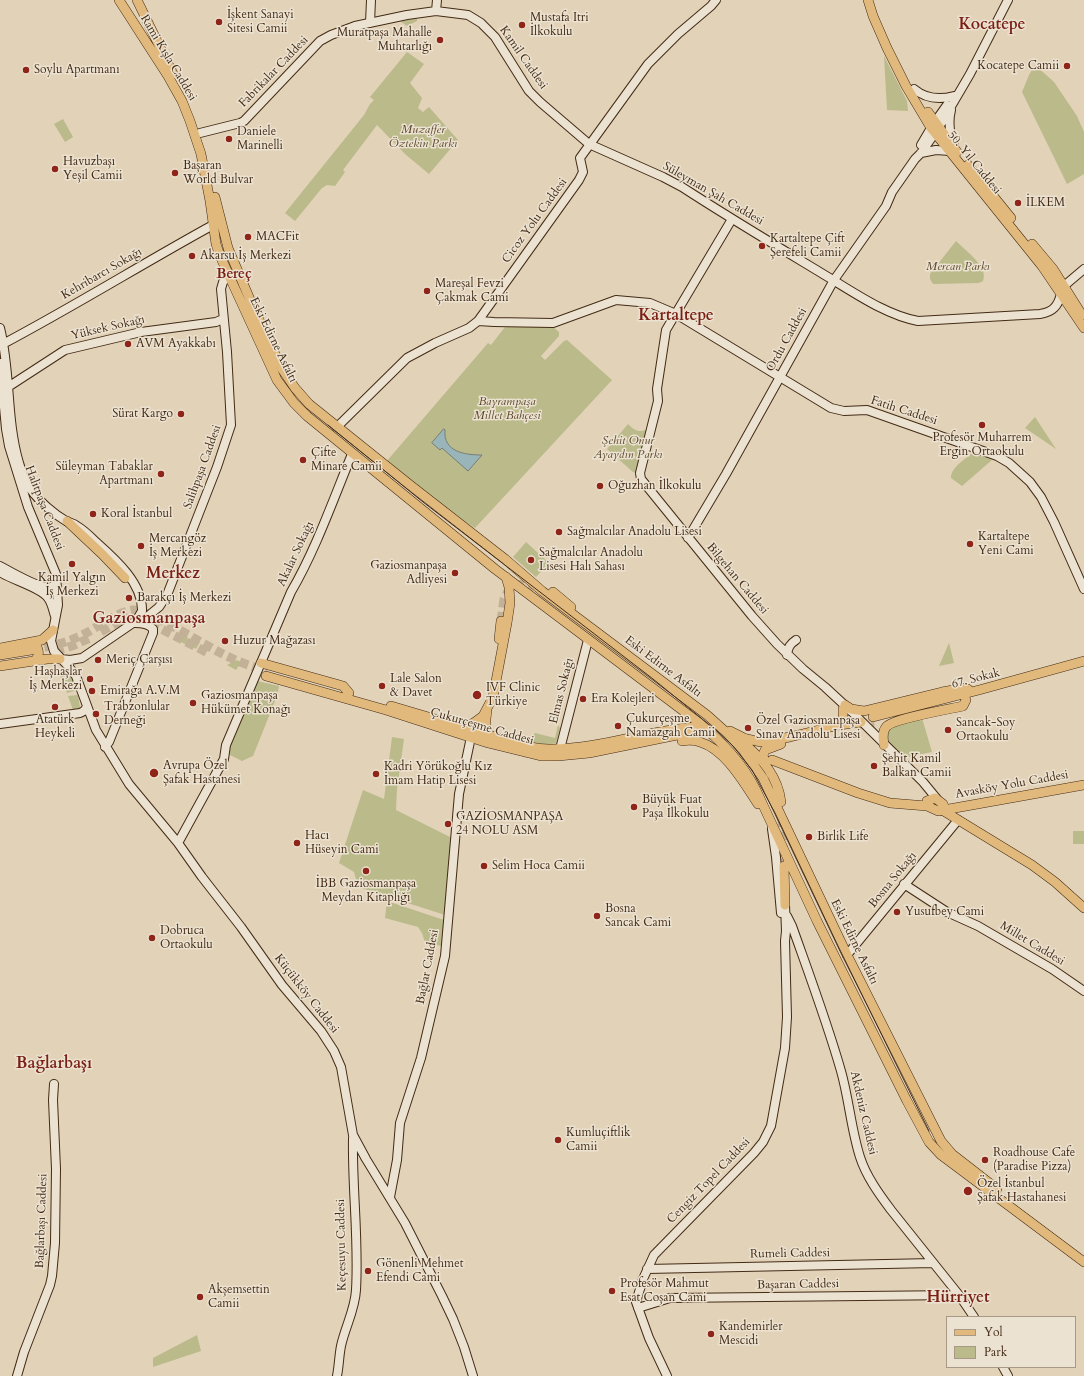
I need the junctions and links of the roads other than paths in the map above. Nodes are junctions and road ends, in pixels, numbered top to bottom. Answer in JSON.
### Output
{"nodes":[{"id":1,"x":119,"y":0,"type":"edge"},
{"id":2,"x":127,"y":0,"type":"edge"},
{"id":3,"x":137,"y":0,"type":"edge"},
{"id":4,"x":371,"y":0,"type":"edge"},
{"id":5,"x":436,"y":0,"type":"edge"},
{"id":6,"x":868,"y":0,"type":"edge"},
{"id":7,"x":872,"y":0,"type":"edge"},
{"id":8,"x":1008,"y":0,"type":"edge"},
{"id":9,"x":714,"y":3,"type":"edge"},
{"id":10,"x":436,"y":11,"type":"junction"},
{"id":11,"x":128,"y":15,"type":"junction"},
{"id":12,"x":370,"y":22,"type":"junction"},
{"id":13,"x":914,"y":89,"type":"junction"},
{"id":14,"x":956,"y":97,"type":"junction"},
{"id":15,"x":553,"y":114,"type":"joint"},
{"id":16,"x":935,"y":128,"type":"junction"},
{"id":17,"x":200,"y":133,"type":"junction"},
{"id":18,"x":589,"y":144,"type":"junction"},
{"id":19,"x":953,"y":151,"type":"junction"},
{"id":20,"x":921,"y":152,"type":"junction"},
{"id":21,"x":914,"y":159,"type":"junction"},
{"id":22,"x":732,"y":219,"type":"junction"},
{"id":23,"x":213,"y":225,"type":"junction"},
{"id":24,"x":236,"y":268,"type":"junction"},
{"id":25,"x":1084,"y":269,"type":"edge"},
{"id":26,"x":229,"y":276,"type":"junction"},
{"id":27,"x":834,"y":280,"type":"junction"},
{"id":28,"x":235,"y":289,"type":"junction"},
{"id":29,"x":1062,"y":290,"type":"junction"},
{"id":30,"x":221,"y":296,"type":"junction"},
{"id":31,"x":676,"y":314,"type":"junction"},
{"id":32,"x":1084,"y":318,"type":"edge"},
{"id":33,"x":224,"y":319,"type":"junction"},
{"id":34,"x":478,"y":321,"type":"junction"},
{"id":35,"x":0,"y":328,"type":"edge"},
{"id":36,"x":1084,"y":328,"type":"edge"},
{"id":37,"x":2,"y":345,"type":"edge"},
{"id":38,"x":0,"y":363,"type":"edge"},
{"id":39,"x":781,"y":377,"type":"junction"},
{"id":40,"x":8,"y":387,"type":"junction"},
{"id":41,"x":289,"y":397,"type":"junction"},
{"id":42,"x":309,"y":404,"type":"junction"},
{"id":43,"x":337,"y":427,"type":"junction"},
{"id":44,"x":352,"y":454,"type":"junction"},
{"id":45,"x":67,"y":521,"type":"junction"},
{"id":46,"x":688,"y":538,"type":"junction"},
{"id":47,"x":3,"y":571,"type":"edge"},
{"id":48,"x":506,"y":577,"type":"junction"},
{"id":49,"x":125,"y":578,"type":"dead end"},
{"id":50,"x":57,"y":579,"type":"junction"},
{"id":51,"x":1084,"y":589,"type":"edge"},
{"id":52,"x":553,"y":592,"type":"dead end"},
{"id":53,"x":56,"y":618,"type":"junction"},
{"id":54,"x":501,"y":621,"type":"tunnel mouth"},
{"id":55,"x":134,"y":622,"type":"junction"},
{"id":56,"x":586,"y":625,"type":"junction"},
{"id":57,"x":52,"y":630,"type":"junction"},
{"id":58,"x":588,"y":640,"type":"junction"},
{"id":59,"x":796,"y":640,"type":"dead end"},
{"id":60,"x":0,"y":648,"type":"edge"},
{"id":61,"x":33,"y":652,"type":"junction"},
{"id":62,"x":0,"y":655,"type":"edge"},
{"id":63,"x":787,"y":655,"type":"junction"},
{"id":64,"x":60,"y":659,"type":"junction"},
{"id":65,"x":0,"y":661,"type":"edge"},
{"id":66,"x":261,"y":663,"type":"junction"},
{"id":67,"x":1080,"y":665,"type":"edge"},
{"id":68,"x":0,"y":666,"type":"edge"},
{"id":69,"x":979,"y":690,"type":"junction"},
{"id":70,"x":349,"y":693,"type":"junction"},
{"id":71,"x":966,"y":700,"type":"junction"},
{"id":72,"x":87,"y":707,"type":"junction"},
{"id":73,"x":844,"y":707,"type":"junction"},
{"id":74,"x":487,"y":709,"type":"junction"},
{"id":75,"x":859,"y":723,"type":"junction"},
{"id":76,"x":0,"y":724,"type":"edge"},
{"id":77,"x":839,"y":725,"type":"junction"},
{"id":78,"x":720,"y":726,"type":"junction"},
{"id":79,"x":466,"y":728,"type":"junction"},
{"id":80,"x":727,"y":733,"type":"junction"},
{"id":81,"x":471,"y":737,"type":"junction"},
{"id":82,"x":487,"y":738,"type":"junction"},
{"id":83,"x":661,"y":738,"type":"junction"},
{"id":84,"x":773,"y":743,"type":"junction"},
{"id":85,"x":884,"y":745,"type":"junction"},
{"id":86,"x":105,"y":747,"type":"junction"},
{"id":87,"x":560,"y":749,"type":"junction"},
{"id":88,"x":768,"y":761,"type":"junction"},
{"id":89,"x":1084,"y":785,"type":"edge"},
{"id":90,"x":938,"y":799,"type":"junction"},
{"id":91,"x":781,"y":802,"type":"dead end"},
{"id":92,"x":927,"y":804,"type":"junction"},
{"id":93,"x":943,"y":810,"type":"junction"},
{"id":94,"x":958,"y":820,"type":"junction"},
{"id":95,"x":771,"y":822,"type":"junction"},
{"id":96,"x":178,"y":843,"type":"junction"},
{"id":97,"x":784,"y":866,"type":"tunnel mouth"},
{"id":98,"x":904,"y":884,"type":"junction"},
{"id":99,"x":1084,"y":908,"type":"edge"},
{"id":100,"x":785,"y":909,"type":"junction"},
{"id":101,"x":785,"y":941,"type":"junction"},
{"id":102,"x":847,"y":955,"type":"junction"},
{"id":103,"x":1084,"y":991,"type":"edge"},
{"id":104,"x":54,"y":1084,"type":"dead end"},
{"id":105,"x":353,"y":1135,"type":"junction"},
{"id":106,"x":939,"y":1137,"type":"junction"},
{"id":107,"x":929,"y":1142,"type":"junction"},
{"id":108,"x":366,"y":1159,"type":"junction"},
{"id":109,"x":352,"y":1161,"type":"junction"},
{"id":110,"x":394,"y":1177,"type":"junction"},
{"id":111,"x":382,"y":1185,"type":"junction"},
{"id":112,"x":390,"y":1197,"type":"junction"},
{"id":113,"x":1026,"y":1215,"type":"junction"},
{"id":114,"x":1084,"y":1254,"type":"edge"},
{"id":115,"x":1084,"y":1262,"type":"edge"},
{"id":116,"x":933,"y":1263,"type":"junction"},
{"id":117,"x":647,"y":1269,"type":"junction"},
{"id":118,"x":959,"y":1295,"type":"junction"},
{"id":119,"x":638,"y":1308,"type":"junction"},
{"id":120,"x":973,"y":1316,"type":"edge"},
{"id":121,"x":17,"y":1376,"type":"edge"},
{"id":122,"x":338,"y":1376,"type":"edge"},
{"id":123,"x":473,"y":1376,"type":"edge"},
{"id":124,"x":668,"y":1376,"type":"edge"}],
"edges":[{"from":1,"to":11,"type":"main road","name":"Rami Kışla Caddesi"},
{"from":2,"to":11,"type":"main road"},
{"from":3,"to":17,"type":"main road","name":"Rami Kışla Caddesi"},
{"from":4,"to":12,"type":"street"},
{"from":5,"to":10,"type":"street"},
{"from":6,"to":16,"type":"main road","name":"50. Yıl Caddesi"},
{"from":7,"to":13,"type":"main road","name":"50. Yıl Caddesi"},
{"from":8,"to":14,"type":"street"},
{"from":9,"to":18,"type":"street","name":"Cicoz Yolu Caddesi"},
{"from":10,"to":12,"type":"street","name":"Fabrikalar Caddesi"},
{"from":10,"to":15,"type":"street","name":"Kamil Caddesi"},
{"from":11,"to":23,"type":"main road","name":"Rami Kışla Caddesi"},
{"from":12,"to":17,"type":"street","name":"Fabrikalar Caddesi"},
{"from":13,"to":14,"type":"street"},
{"from":13,"to":16,"type":"main road","name":"50. Yıl Caddesi"},
{"from":14,"to":16,"type":"street"},
{"from":14,"to":19,"type":"street"},
{"from":15,"to":18,"type":"street","name":"Süleyman Şah Caddesi"},
{"from":16,"to":19,"type":"main road","name":"50. Yıl Caddesi"},
{"from":16,"to":20,"type":"street","name":"Ordu Caddesi"},
{"from":16,"to":21,"type":"street","name":"Ordu Caddesi"},
{"from":17,"to":24,"type":"main road","name":"Eski Edirne Asfaltı"},
{"from":18,"to":22,"type":"street","name":"Süleyman Şah Caddesi"},
{"from":18,"to":34,"type":"street","name":"Cicoz Yolu Caddesi"},
{"from":19,"to":20,"type":"street"},
{"from":19,"to":29,"type":"main road","name":"50. Yıl Caddesi"},
{"from":20,"to":21,"type":"street","name":"Ordu Caddesi"},
{"from":21,"to":27,"type":"street","name":"Ordu Caddesi"},
{"from":22,"to":27,"type":"street","name":"Süleyman Şah Caddesi"},
{"from":22,"to":31,"type":"street"},
{"from":23,"to":26,"type":"main road","name":"Eski Edirne Asfaltı"},
{"from":23,"to":37,"type":"street","name":"Kehribarcı Sokağı"},
{"from":24,"to":26,"type":"main road"},
{"from":24,"to":42,"type":"main road","name":"Eski Edirne Asfaltı"},
{"from":25,"to":29,"type":"street","name":"Süleyman Şah Caddesi"},
{"from":26,"to":28,"type":"main road","name":"Eski Edirne Asfaltı"},
{"from":26,"to":30,"type":"street","name":"Salihpaşa Caddesi"},
{"from":27,"to":29,"type":"street","name":"Süleyman Şah Caddesi"},
{"from":27,"to":39,"type":"street","name":"Ordu Caddesi"},
{"from":28,"to":30,"type":"street"},
{"from":28,"to":41,"type":"main road","name":"Eski Edirne Asfaltı"},
{"from":29,"to":32,"type":"main road","name":"50. Yıl Caddesi"},
{"from":29,"to":36,"type":"main road","name":"50. Yıl Caddesi"},
{"from":30,"to":33,"type":"street","name":"Salihpaşa Caddesi"},
{"from":31,"to":34,"type":"street","name":"Fatih Caddesi"},
{"from":31,"to":39,"type":"street","name":"Fatih Caddesi"},
{"from":31,"to":46,"type":"street","name":"Bilgehan Caddesi"},
{"from":33,"to":40,"type":"street","name":"Yüksek Sokağı"},
{"from":33,"to":55,"type":"street","name":"Salihpaşa Caddesi"},
{"from":34,"to":43,"type":"street","name":"Cicoz Yolu Caddesi"},
{"from":35,"to":37,"type":"street","name":"Halitpaşa Caddesi"},
{"from":37,"to":40,"type":"street","name":"Halitpaşa Caddesi"},
{"from":38,"to":50,"type":"street","name":"Halitpaşa Caddesi"},
{"from":39,"to":46,"type":"street","name":"Ordu Caddesi"},
{"from":39,"to":51,"type":"street","name":"Fatih Caddesi"},
{"from":40,"to":45,"type":"street","name":"Halitpaşa Caddesi"},
{"from":41,"to":42,"type":"main road"},
{"from":41,"to":44,"type":"main road","name":"Eski Edirne Asfaltı"},
{"from":42,"to":43,"type":"main road","name":"Eski Edirne Asfaltı"},
{"from":43,"to":56,"type":"main road","name":"Eski Edirne Asfaltı"},
{"from":44,"to":48,"type":"main road","name":"Eski Edirne Asfaltı"},
{"from":44,"to":66,"type":"street","name":"Akalar Sokağı"},
{"from":45,"to":49,"type":"main road"},
{"from":45,"to":55,"type":"street","name":"Halitpaşa Caddesi"},
{"from":46,"to":63,"type":"street","name":"Bilgehan Caddesi"},
{"from":47,"to":50,"type":"street"},
{"from":47,"to":53,"type":"street"},
{"from":48,"to":58,"type":"main road","name":"Eski Edirne Asfaltı"},
{"from":48,"to":74,"type":"main road"},
{"from":50,"to":53,"type":"street","name":"Halitpaşa Caddesi"},
{"from":52,"to":56,"type":"main road"},
{"from":53,"to":57,"type":"street","name":"Halitpaşa Caddesi"},
{"from":54,"to":74,"type":"main road"},
{"from":55,"to":64,"type":"street","name":"Salihpaşa Caddesi"},
{"from":55,"to":86,"type":"street"},
{"from":56,"to":78,"type":"main road","name":"Eski Edirne Asfaltı"},
{"from":57,"to":61,"type":"main road"},
{"from":57,"to":64,"type":"street","name":"Halitpaşa Caddesi"},
{"from":58,"to":87,"type":"street","name":"Elmas Sokağı"},
{"from":58,"to":95,"type":"main road","name":"Eski Edirne Asfaltı"},
{"from":59,"to":63,"type":"street"},
{"from":60,"to":61,"type":"main road"},
{"from":61,"to":62,"type":"main road"},
{"from":61,"to":64,"type":"main road"},
{"from":61,"to":65,"type":"main road"},
{"from":61,"to":68,"type":"main road"},
{"from":63,"to":73,"type":"street","name":"Bilgehan Caddesi"},
{"from":64,"to":72,"type":"street","name":"Küçükköy Caddesi"},
{"from":66,"to":70,"type":"main road"},
{"from":66,"to":96,"type":"street","name":"Akalar Sokağı"},
{"from":67,"to":69,"type":"main road","name":"67. Sokak"},
{"from":67,"to":71,"type":"main road","name":"67. Sokak"},
{"from":69,"to":71,"type":"main road","name":"67. Sokak"},
{"from":69,"to":73,"type":"main road"},
{"from":70,"to":79,"type":"main road","name":"Çukurçeşme Caddesi"},
{"from":70,"to":81,"type":"main road","name":"Çukurçeşme Caddesi"},
{"from":71,"to":85,"type":"main road"},
{"from":72,"to":76,"type":"street"},
{"from":72,"to":86,"type":"street","name":"Küçükköy Caddesi"},
{"from":73,"to":75,"type":"street","name":"Bilgehan Caddesi"},
{"from":73,"to":77,"type":"main road"},
{"from":74,"to":79,"type":"main road"},
{"from":74,"to":82,"type":"main road"},
{"from":75,"to":77,"type":"main road"},
{"from":75,"to":84,"type":"main road"},
{"from":75,"to":85,"type":"street","name":"Bilgehan Caddesi"},
{"from":75,"to":92,"type":"street","name":"Bilgehan Caddesi"},
{"from":77,"to":84,"type":"main road"},
{"from":78,"to":80,"type":"main road","name":"Eski Edirne Asfaltı"},
{"from":78,"to":84,"type":"main road"},
{"from":79,"to":81,"type":"main road"},
{"from":79,"to":82,"type":"main road","name":"Çukurçeşme Caddesi"},
{"from":80,"to":88,"type":"main road"},
{"from":80,"to":102,"type":"main road","name":"Eski Edirne Asfaltı"},
{"from":81,"to":82,"type":"main road","name":"Çukurçeşme Caddesi"},
{"from":81,"to":110,"type":"street","name":"Bağlar Caddesi"},
{"from":82,"to":83,"type":"main road","name":"Çukurçeşme Caddesi"},
{"from":82,"to":87,"type":"main road","name":"Çukurçeşme Caddesi"},
{"from":83,"to":87,"type":"main road","name":"Çukurçeşme Caddesi"},
{"from":83,"to":95,"type":"main road"},
{"from":84,"to":88,"type":"main road"},
{"from":85,"to":90,"type":"street","name":"Bilgehan Caddesi"},
{"from":86,"to":96,"type":"street","name":"Küçükköy Caddesi"},
{"from":88,"to":91,"type":"main road"},
{"from":88,"to":92,"type":"main road"},
{"from":89,"to":93,"type":"main road","name":"Avasköy Yolu Caddesi"},
{"from":90,"to":92,"type":"main road"},
{"from":90,"to":93,"type":"main road"},
{"from":92,"to":93,"type":"main road"},
{"from":93,"to":94,"type":"main road"},
{"from":94,"to":98,"type":"street","name":"Bosna Sokağı"},
{"from":94,"to":99,"type":"main road"},
{"from":95,"to":101,"type":"street","name":"Cengiz Topel Caddesi"},
{"from":95,"to":107,"type":"main road","name":"Eski Edirne Asfaltı"},
{"from":96,"to":105,"type":"street","name":"Küçükköy Caddesi"},
{"from":97,"to":100,"type":"main road"},
{"from":98,"to":102,"type":"street","name":"Bosna Sokağı"},
{"from":98,"to":103,"type":"street","name":"Millet Caddesi"},
{"from":100,"to":101,"type":"street","name":"Cengiz Topel Caddesi"},
{"from":100,"to":116,"type":"street","name":"Akdeniz Caddesi"},
{"from":101,"to":117,"type":"street","name":"Cengiz Topel Caddesi"},
{"from":102,"to":106,"type":"main road","name":"Eski Edirne Asfaltı"},
{"from":104,"to":121,"type":"street","name":"Bağlarbaşı Caddesi"},
{"from":105,"to":108,"type":"street","name":"Küçükköy Caddesi"},
{"from":105,"to":109,"type":"street","name":"Keçesuyu Caddesi"},
{"from":106,"to":107,"type":"main road"},
{"from":106,"to":113,"type":"main road","name":"Eski Edirne Asfaltı"},
{"from":107,"to":113,"type":"main road","name":"Eski Edirne Asfaltı"},
{"from":108,"to":109,"type":"street"},
{"from":108,"to":111,"type":"street","name":"Küçükköy Caddesi"},
{"from":109,"to":122,"type":"street","name":"Keçesuyu Caddesi"},
{"from":110,"to":111,"type":"street"},
{"from":110,"to":112,"type":"street","name":"Bağlar Caddesi"},
{"from":111,"to":112,"type":"street","name":"Küçükköy Caddesi"},
{"from":112,"to":123,"type":"street","name":"Küçükköy Caddesi"},
{"from":113,"to":114,"type":"main road","name":"Eski Edirne Asfaltı"},
{"from":113,"to":115,"type":"main road","name":"Eski Edirne Asfaltı"},
{"from":116,"to":117,"type":"street","name":"Rumeli Caddesi"},
{"from":116,"to":118,"type":"street","name":"Akdeniz Caddesi"},
{"from":117,"to":119,"type":"street","name":"Cengiz Topel Caddesi"},
{"from":118,"to":119,"type":"street","name":"Başaran Caddesi"},
{"from":118,"to":120,"type":"street","name":"Akdeniz Caddesi"},
{"from":119,"to":124,"type":"street","name":"Cengiz Topel Caddesi"}]}
